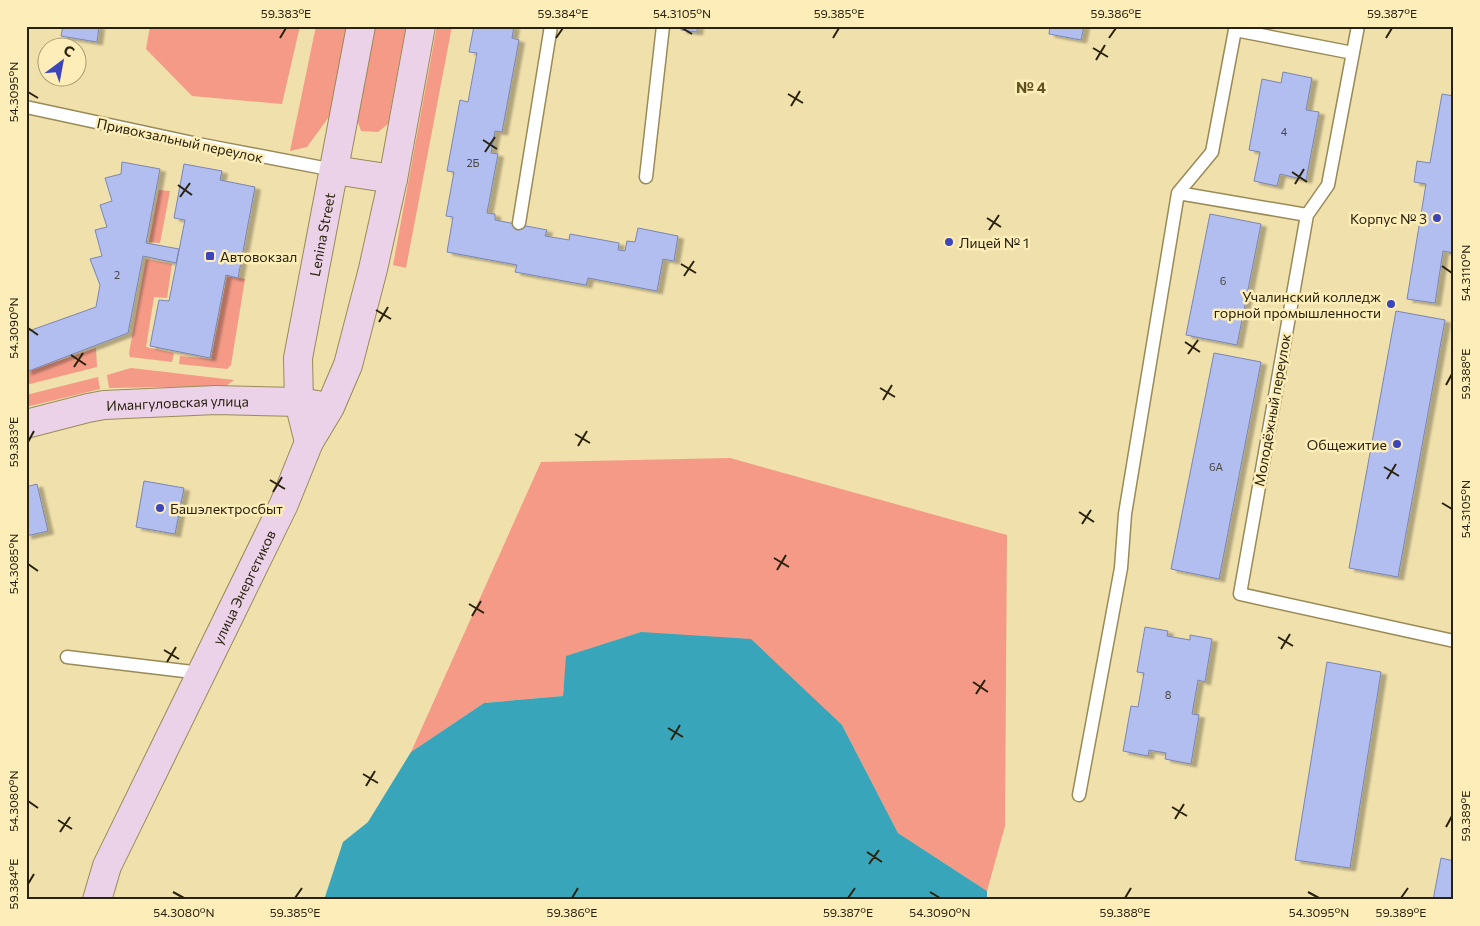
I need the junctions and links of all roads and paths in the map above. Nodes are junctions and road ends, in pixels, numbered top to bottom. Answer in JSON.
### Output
{"nodes":[{"id":1,"x":360,"y":26,"type":"edge"},
{"id":2,"x":421,"y":26,"type":"edge"},
{"id":3,"x":551,"y":26,"type":"edge"},
{"id":4,"x":663,"y":26,"type":"edge"},
{"id":5,"x":1358,"y":26,"type":"edge"},
{"id":6,"x":1353,"y":53,"type":"junction"},
{"id":7,"x":26,"y":108,"type":"edge"},
{"id":8,"x":334,"y":170,"type":"junction"},
{"id":9,"x":646,"y":177,"type":"dead end"},
{"id":10,"x":393,"y":179,"type":"junction"},
{"id":11,"x":1178,"y":193,"type":"junction"},
{"id":12,"x":1306,"y":215,"type":"junction"},
{"id":13,"x":519,"y":223,"type":"dead end"},
{"id":14,"x":299,"y":402,"type":"junction"},
{"id":15,"x":330,"y":407,"type":"junction"},
{"id":16,"x":26,"y":424,"type":"edge"},
{"id":17,"x":308,"y":442,"type":"junction"},
{"id":18,"x":1454,"y":641,"type":"edge"},
{"id":19,"x":67,"y":657,"type":"dead end"},
{"id":20,"x":201,"y":673,"type":"junction"},
{"id":21,"x":1079,"y":795,"type":"dead end"},
{"id":22,"x":97,"y":900,"type":"edge"}],
"edges":[{"from":1,"to":8,"type":"main road","name":"Lenina Street"},
{"from":2,"to":10,"type":"main road"},
{"from":3,"to":13,"type":"lane"},
{"from":4,"to":9,"type":"lane"},
{"from":5,"to":6,"type":"lane","name":"Молодёжный переулок"},
{"from":6,"to":11,"type":"lane"},
{"from":6,"to":12,"type":"lane","name":"Молодёжный переулок"},
{"from":7,"to":8,"type":"lane","name":"Привокзальный переулок"},
{"from":8,"to":10,"type":"main road"},
{"from":8,"to":14,"type":"main road","name":"Lenina Street"},
{"from":10,"to":15,"type":"main road","name":"улица Энергетиков"},
{"from":11,"to":12,"type":"lane"},
{"from":11,"to":21,"type":"lane"},
{"from":12,"to":18,"type":"lane","name":"Молодёжный переулок"},
{"from":14,"to":15,"type":"main road","name":"Имангуловская улица"},
{"from":14,"to":16,"type":"main road","name":"Имангуловская улица"},
{"from":14,"to":17,"type":"main road","name":"Lenina Street"},
{"from":15,"to":17,"type":"main road","name":"улица Энергетиков"},
{"from":17,"to":20,"type":"main road","name":"улица Энергетиков"},
{"from":19,"to":20,"type":"lane"},
{"from":20,"to":22,"type":"main road","name":"улица Энергетиков"}]}
